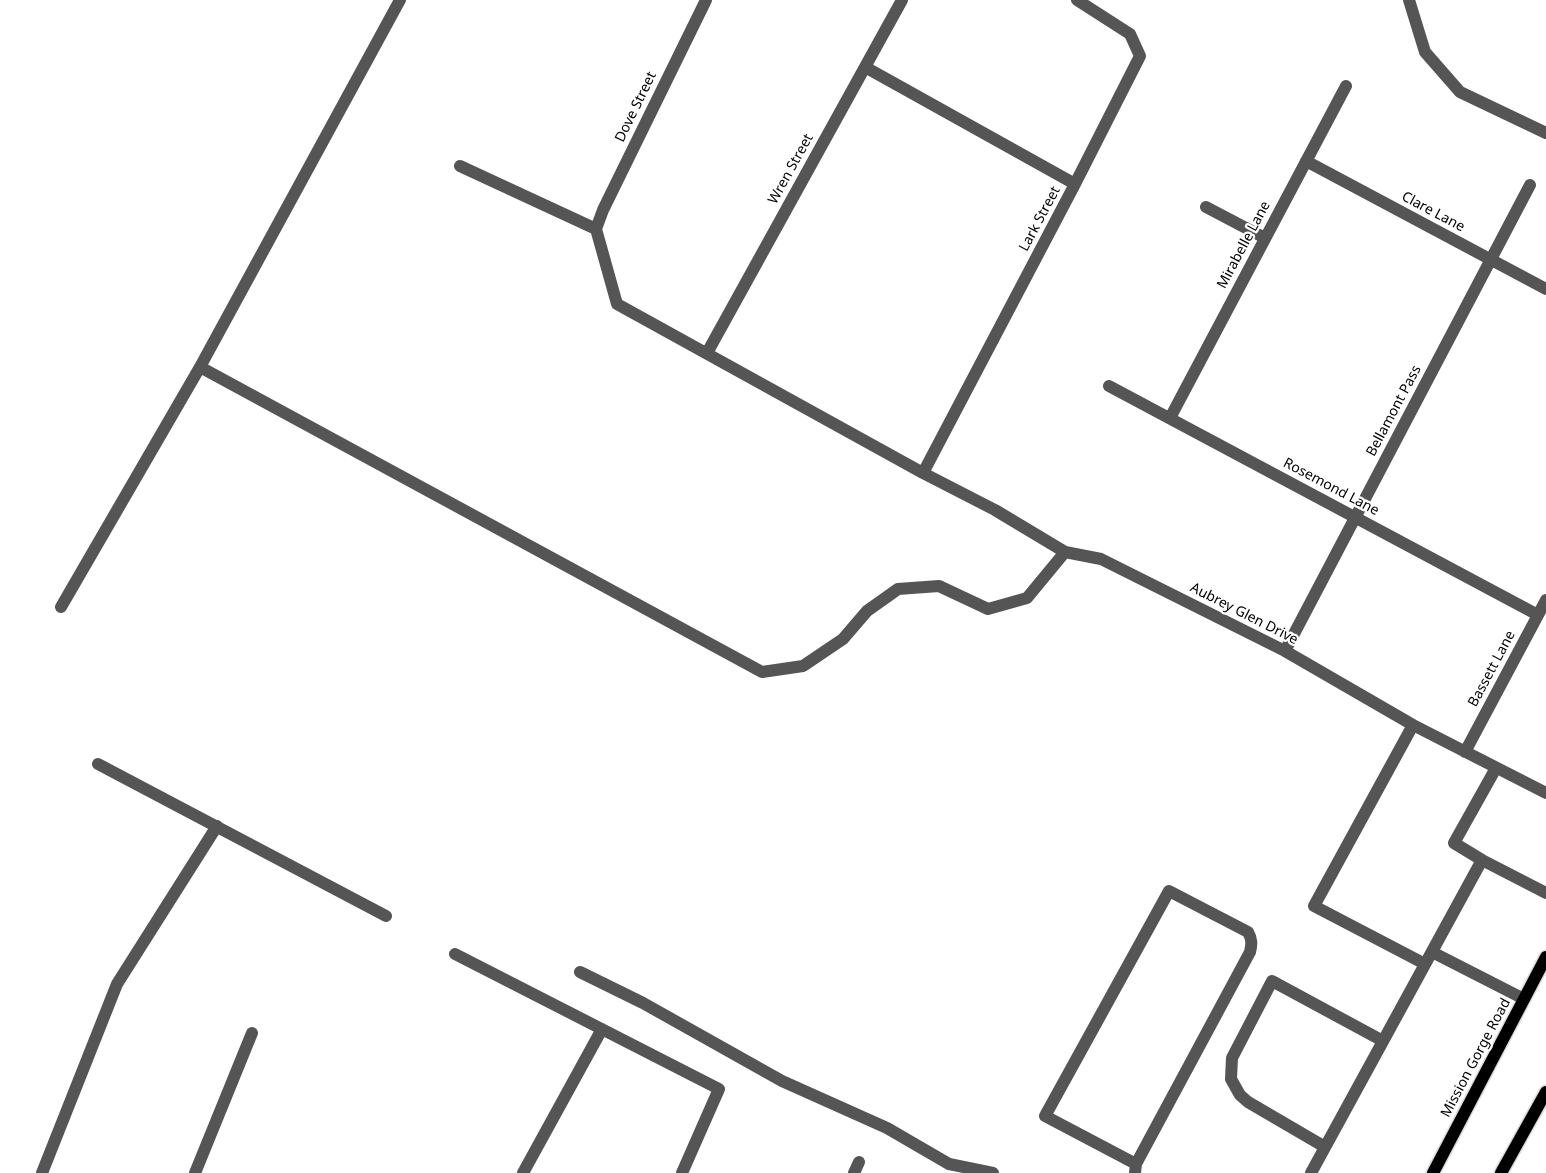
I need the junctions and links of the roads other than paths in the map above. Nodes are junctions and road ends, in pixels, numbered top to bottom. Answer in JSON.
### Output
{"nodes":[{"id":1,"x":400,"y":0,"type":"edge"},
{"id":2,"x":706,"y":0,"type":"edge"},
{"id":3,"x":902,"y":0,"type":"edge"},
{"id":4,"x":1077,"y":0,"type":"edge"},
{"id":5,"x":1409,"y":0,"type":"edge"},
{"id":6,"x":865,"y":67,"type":"junction"},
{"id":7,"x":1346,"y":86,"type":"dead end"},
{"id":8,"x":1546,"y":133,"type":"edge"},
{"id":9,"x":1306,"y":162,"type":"junction"},
{"id":10,"x":460,"y":166,"type":"dead end"},
{"id":11,"x":1075,"y":184,"type":"junction"},
{"id":12,"x":1530,"y":186,"type":"dead end"},
{"id":13,"x":1206,"y":207,"type":"dead end"},
{"id":14,"x":596,"y":229,"type":"junction"},
{"id":15,"x":1265,"y":238,"type":"junction"},
{"id":16,"x":1491,"y":260,"type":"junction"},
{"id":17,"x":1546,"y":289,"type":"edge"},
{"id":18,"x":707,"y":353,"type":"junction"},
{"id":19,"x":200,"y":367,"type":"junction"},
{"id":20,"x":1109,"y":386,"type":"dead end"},
{"id":21,"x":1170,"y":418,"type":"junction"},
{"id":22,"x":923,"y":473,"type":"junction"},
{"id":23,"x":1355,"y":517,"type":"junction"},
{"id":24,"x":1065,"y":552,"type":"junction"},
{"id":25,"x":1546,"y":600,"type":"edge"},
{"id":26,"x":61,"y":607,"type":"dead end"},
{"id":27,"x":1538,"y":615,"type":"junction"},
{"id":28,"x":1285,"y":651,"type":"junction"},
{"id":29,"x":1413,"y":725,"type":"junction"},
{"id":30,"x":1465,"y":752,"type":"junction"},
{"id":31,"x":98,"y":764,"type":"dead end"},
{"id":32,"x":1496,"y":768,"type":"junction"},
{"id":33,"x":1546,"y":794,"type":"edge"},
{"id":34,"x":216,"y":826,"type":"junction"},
{"id":35,"x":1482,"y":860,"type":"junction"},
{"id":36,"x":1546,"y":893,"type":"edge"},
{"id":37,"x":386,"y":916,"type":"dead end"},
{"id":38,"x":1432,"y":952,"type":"junction"},
{"id":39,"x":455,"y":954,"type":"dead end"},
{"id":40,"x":1546,"y":957,"type":"edge"},
{"id":41,"x":1425,"y":964,"type":"junction"},
{"id":42,"x":580,"y":972,"type":"dead end"},
{"id":43,"x":1524,"y":999,"type":"junction"},
{"id":44,"x":602,"y":1028,"type":"junction"},
{"id":45,"x":252,"y":1033,"type":"dead end"},
{"id":46,"x":1383,"y":1041,"type":"junction"},
{"id":47,"x":1546,"y":1092,"type":"edge"},
{"id":48,"x":1325,"y":1147,"type":"junction"},
{"id":49,"x":1135,"y":1168,"type":"edge"},
{"id":50,"x":42,"y":1173,"type":"edge"},
{"id":51,"x":195,"y":1173,"type":"edge"},
{"id":52,"x":523,"y":1173,"type":"edge"},
{"id":53,"x":682,"y":1173,"type":"edge"},
{"id":54,"x":993,"y":1173,"type":"edge"},
{"id":55,"x":1311,"y":1173,"type":"edge"},
{"id":56,"x":1433,"y":1173,"type":"edge"},
{"id":57,"x":1501,"y":1173,"type":"edge"}],
"edges":[{"from":1,"to":19,"type":"street"},
{"from":2,"to":14,"type":"street","name":"Dove Street"},
{"from":3,"to":6,"type":"street","name":"Wren Street"},
{"from":4,"to":11,"type":"street","name":"Lark Street"},
{"from":5,"to":8,"type":"street"},
{"from":6,"to":11,"type":"street"},
{"from":6,"to":18,"type":"street","name":"Wren Street"},
{"from":7,"to":9,"type":"street","name":"Mirabelle Lane"},
{"from":9,"to":15,"type":"street","name":"Mirabelle Lane"},
{"from":9,"to":16,"type":"street","name":"Clare Lane"},
{"from":10,"to":14,"type":"street"},
{"from":11,"to":22,"type":"street","name":"Lark Street"},
{"from":12,"to":16,"type":"street","name":"Bellamont Pass"},
{"from":13,"to":15,"type":"street"},
{"from":14,"to":18,"type":"street","name":"Aubrey Glen Drive"},
{"from":15,"to":21,"type":"street","name":"Mirabelle Lane"},
{"from":16,"to":17,"type":"street","name":"Clare Lane"},
{"from":16,"to":23,"type":"street","name":"Bellamont Pass"},
{"from":18,"to":22,"type":"street","name":"Aubrey Glen Drive"},
{"from":19,"to":24,"type":"street"},
{"from":19,"to":26,"type":"street"},
{"from":20,"to":21,"type":"street","name":"Rosemond Lane"},
{"from":21,"to":23,"type":"street","name":"Rosemond Lane"},
{"from":22,"to":24,"type":"street","name":"Aubrey Glen Drive"},
{"from":23,"to":27,"type":"street","name":"Rosemond Lane"},
{"from":23,"to":28,"type":"street","name":"Bellamont Pass"},
{"from":24,"to":28,"type":"street","name":"Aubrey Glen Drive"},
{"from":25,"to":27,"type":"street","name":"Bassett Lane"},
{"from":27,"to":30,"type":"street","name":"Bassett Lane"},
{"from":28,"to":29,"type":"street","name":"Aubrey Glen Drive"},
{"from":29,"to":30,"type":"street","name":"Aubrey Glen Drive"},
{"from":29,"to":41,"type":"street"},
{"from":30,"to":32,"type":"street","name":"Aubrey Glen Drive"},
{"from":31,"to":34,"type":"street"},
{"from":32,"to":33,"type":"street","name":"Aubrey Glen Drive"},
{"from":32,"to":35,"type":"street"},
{"from":34,"to":37,"type":"street"},
{"from":34,"to":50,"type":"street"},
{"from":35,"to":36,"type":"street"},
{"from":35,"to":38,"type":"street"},
{"from":38,"to":41,"type":"street"},
{"from":38,"to":43,"type":"street"},
{"from":39,"to":44,"type":"street"},
{"from":40,"to":43,"type":"main road","name":"Mission Gorge Road"},
{"from":41,"to":46,"type":"street"},
{"from":42,"to":54,"type":"street"},
{"from":43,"to":56,"type":"main road","name":"Mission Gorge Road"},
{"from":44,"to":52,"type":"street"},
{"from":44,"to":53,"type":"street"},
{"from":45,"to":51,"type":"street"},
{"from":46,"to":48,"type":"street"},
{"from":46,"to":48,"type":"street"},
{"from":47,"to":57,"type":"main road"},
{"from":48,"to":55,"type":"street"},
{"from":49,"to":49,"type":"street"}]}
